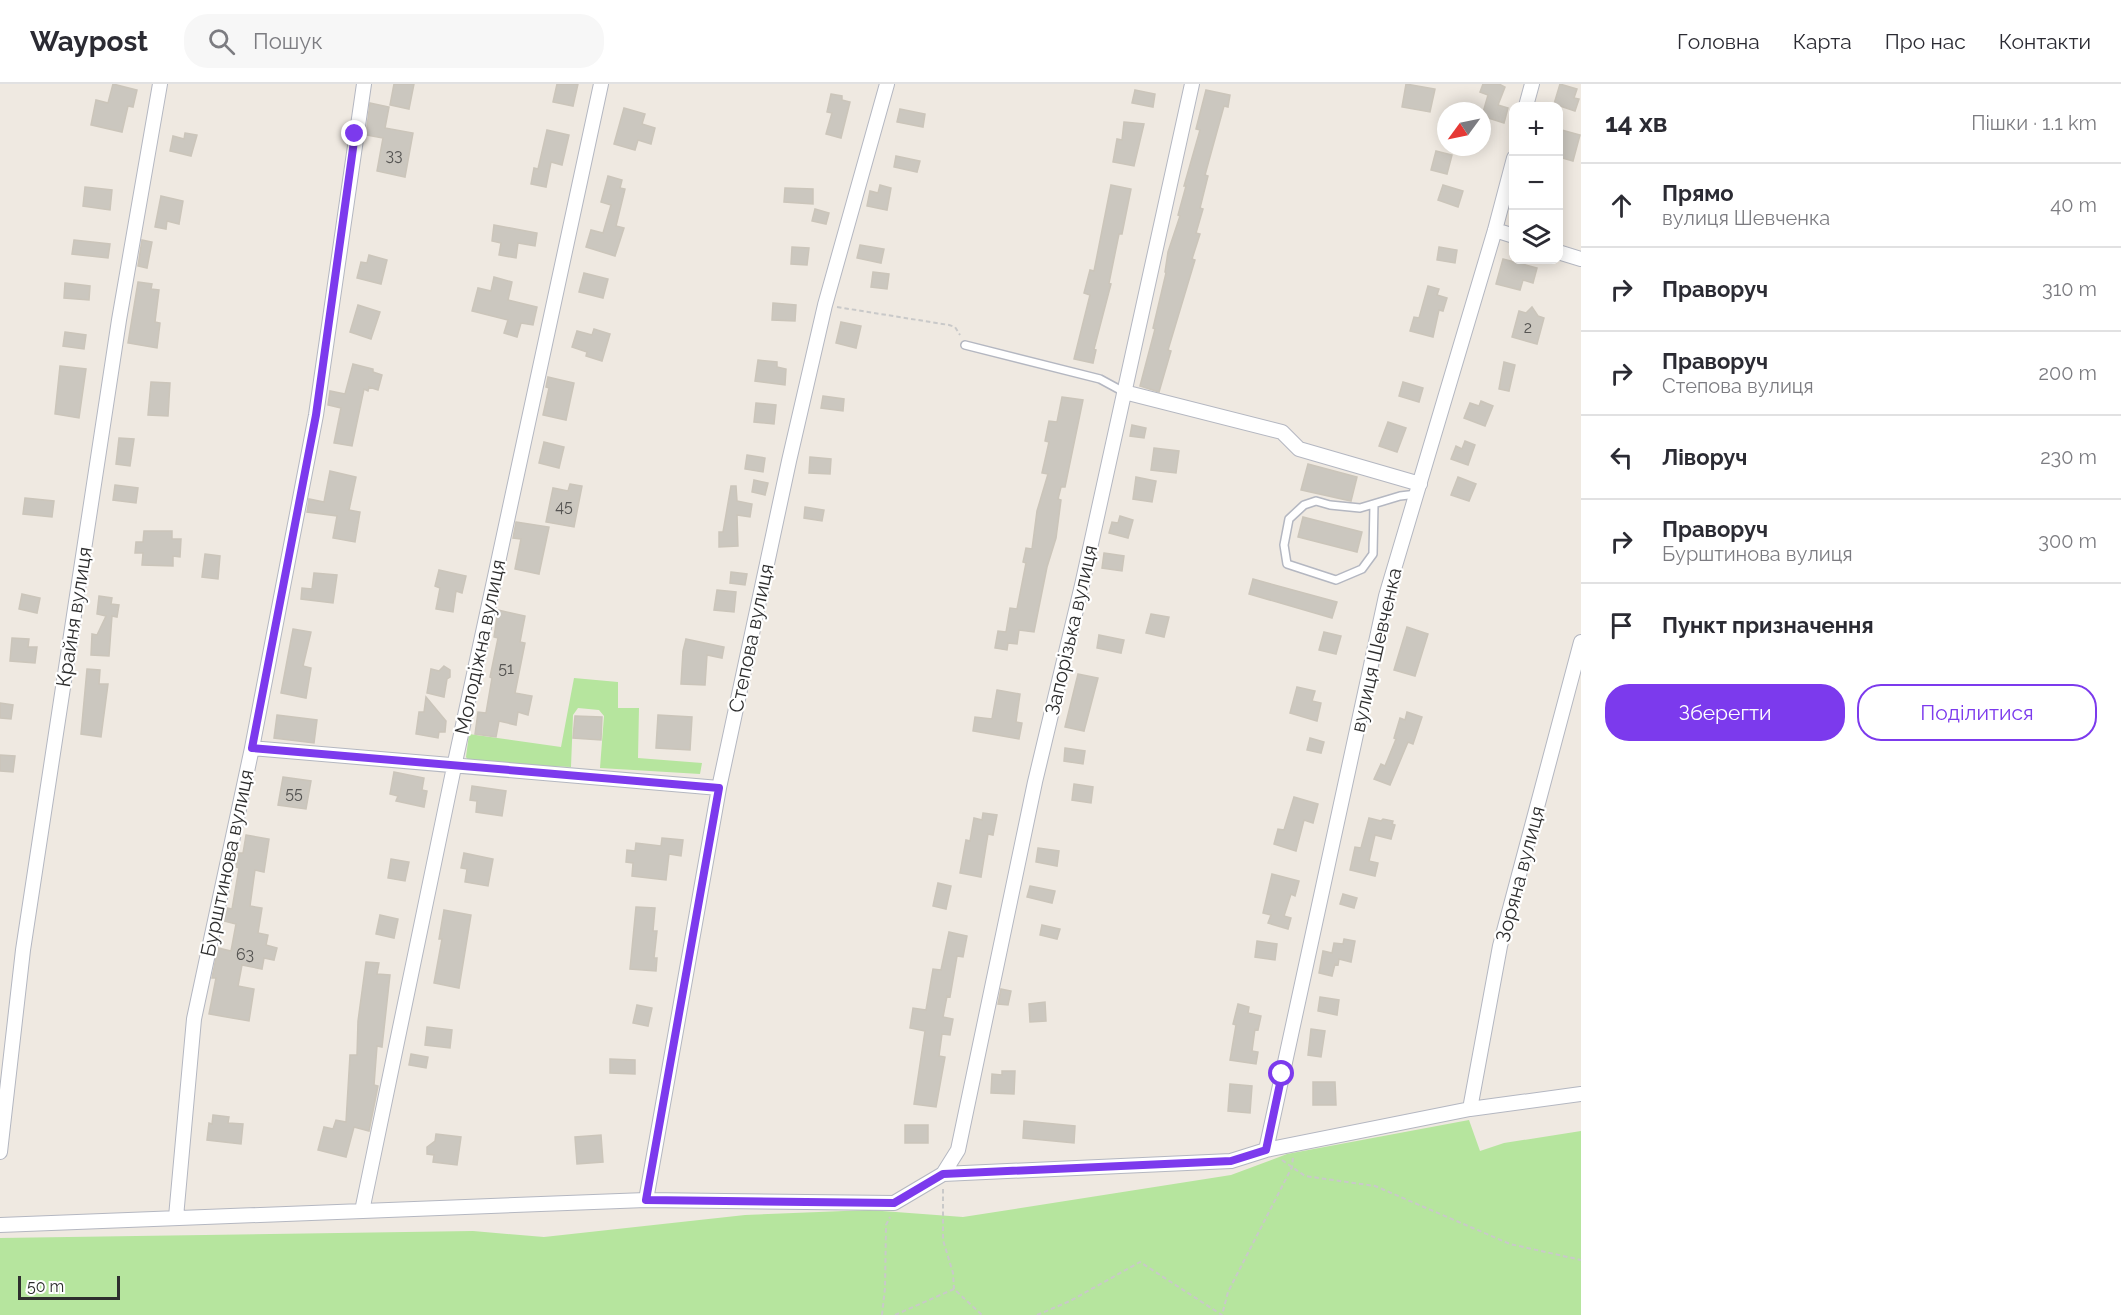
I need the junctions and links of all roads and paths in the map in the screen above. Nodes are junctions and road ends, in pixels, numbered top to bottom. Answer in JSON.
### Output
{"nodes":[{"id":1,"x":160,"y":84,"type":"edge"},
{"id":2,"x":364,"y":84,"type":"edge"},
{"id":3,"x":601,"y":84,"type":"edge"},
{"id":4,"x":887,"y":84,"type":"edge"},
{"id":5,"x":1192,"y":84,"type":"edge"},
{"id":6,"x":1532,"y":84,"type":"edge"},
{"id":7,"x":1527,"y":102,"type":"edge"},
{"id":8,"x":1509,"y":178,"type":"edge"},
{"id":9,"x":1496,"y":230,"type":"junction"},
{"id":10,"x":1509,"y":234,"type":"edge"},
{"id":11,"x":1563,"y":254,"type":"edge"},
{"id":12,"x":1581,"y":259,"type":"edge"},
{"id":13,"x":825,"y":305,"type":"junction"},
{"id":14,"x":965,"y":345,"type":"joint"},
{"id":15,"x":1124,"y":392,"type":"junction"},
{"id":16,"x":1418,"y":489,"type":"junction"},
{"id":17,"x":1374,"y":504,"type":"junction"},
{"id":18,"x":1581,"y":642,"type":"edge"},
{"id":19,"x":252,"y":748,"type":"junction"},
{"id":20,"x":454,"y":767,"type":"junction"},
{"id":21,"x":719,"y":788,"type":"junction"},
{"id":22,"x":1581,"y":1094,"type":"edge"},
{"id":23,"x":1470,"y":1109,"type":"junction"},
{"id":24,"x":1294,"y":1144,"type":"junction"},
{"id":25,"x":1266,"y":1150,"type":"junction"},
{"id":26,"x":0,"y":1152,"type":"edge"},
{"id":27,"x":1292,"y":1167,"type":"junction"},
{"id":28,"x":943,"y":1174,"type":"junction"},
{"id":29,"x":646,"y":1200,"type":"junction"},
{"id":30,"x":894,"y":1203,"type":"junction"},
{"id":31,"x":362,"y":1211,"type":"junction"},
{"id":32,"x":176,"y":1217,"type":"junction"},
{"id":33,"x":0,"y":1225,"type":"edge"},
{"id":34,"x":1581,"y":1260,"type":"edge"},
{"id":35,"x":954,"y":1289,"type":"junction"},
{"id":36,"x":882,"y":1315,"type":"edge"},
{"id":37,"x":895,"y":1315,"type":"edge"},
{"id":38,"x":982,"y":1315,"type":"edge"},
{"id":39,"x":1037,"y":1315,"type":"edge"},
{"id":40,"x":1222,"y":1315,"type":"edge"}],
"edges":[{"from":1,"to":26,"type":"street","name":"Крайня вулиця"},
{"from":2,"to":19,"type":"street","name":"Бурштинова вулиця"},
{"from":3,"to":20,"type":"street","name":"Молодіжна вулиця"},
{"from":4,"to":13,"type":"street","name":"Степова вулиця"},
{"from":5,"to":15,"type":"street","name":"Запорізька вулиця"},
{"from":6,"to":7,"type":"street"},
{"from":8,"to":9,"type":"street","name":"вулиця Шевченка"},
{"from":9,"to":10,"type":"street"},
{"from":9,"to":16,"type":"street","name":"вулиця Шевченка"},
{"from":11,"to":12,"type":"street"},
{"from":13,"to":14,"type":"path"},
{"from":13,"to":21,"type":"street","name":"Степова вулиця"},
{"from":14,"to":15,"type":"lane"},
{"from":15,"to":16,"type":"street"},
{"from":15,"to":28,"type":"street","name":"Запорізька вулиця"},
{"from":16,"to":17,"type":"lane"},
{"from":16,"to":25,"type":"street","name":"вулиця Шевченка"},
{"from":17,"to":17,"type":"lane"},
{"from":18,"to":23,"type":"street","name":"Зоряна вулиця"},
{"from":19,"to":20,"type":"street"},
{"from":19,"to":32,"type":"street","name":"Бурштинова вулиця"},
{"from":20,"to":21,"type":"street"},
{"from":20,"to":31,"type":"street","name":"Молодіжна вулиця"},
{"from":21,"to":29,"type":"street","name":"Степова вулиця"},
{"from":22,"to":23,"type":"street"},
{"from":23,"to":24,"type":"street"},
{"from":24,"to":25,"type":"street"},
{"from":24,"to":27,"type":"path"},
{"from":25,"to":27,"type":"path"},
{"from":25,"to":28,"type":"street"},
{"from":27,"to":34,"type":"path"},
{"from":27,"to":40,"type":"path"},
{"from":28,"to":30,"type":"street"},
{"from":28,"to":35,"type":"path"},
{"from":29,"to":30,"type":"street"},
{"from":29,"to":31,"type":"street"},
{"from":30,"to":36,"type":"path"},
{"from":31,"to":32,"type":"street"},
{"from":32,"to":33,"type":"street"},
{"from":35,"to":37,"type":"path"},
{"from":35,"to":38,"type":"path"},
{"from":39,"to":40,"type":"path"}]}
